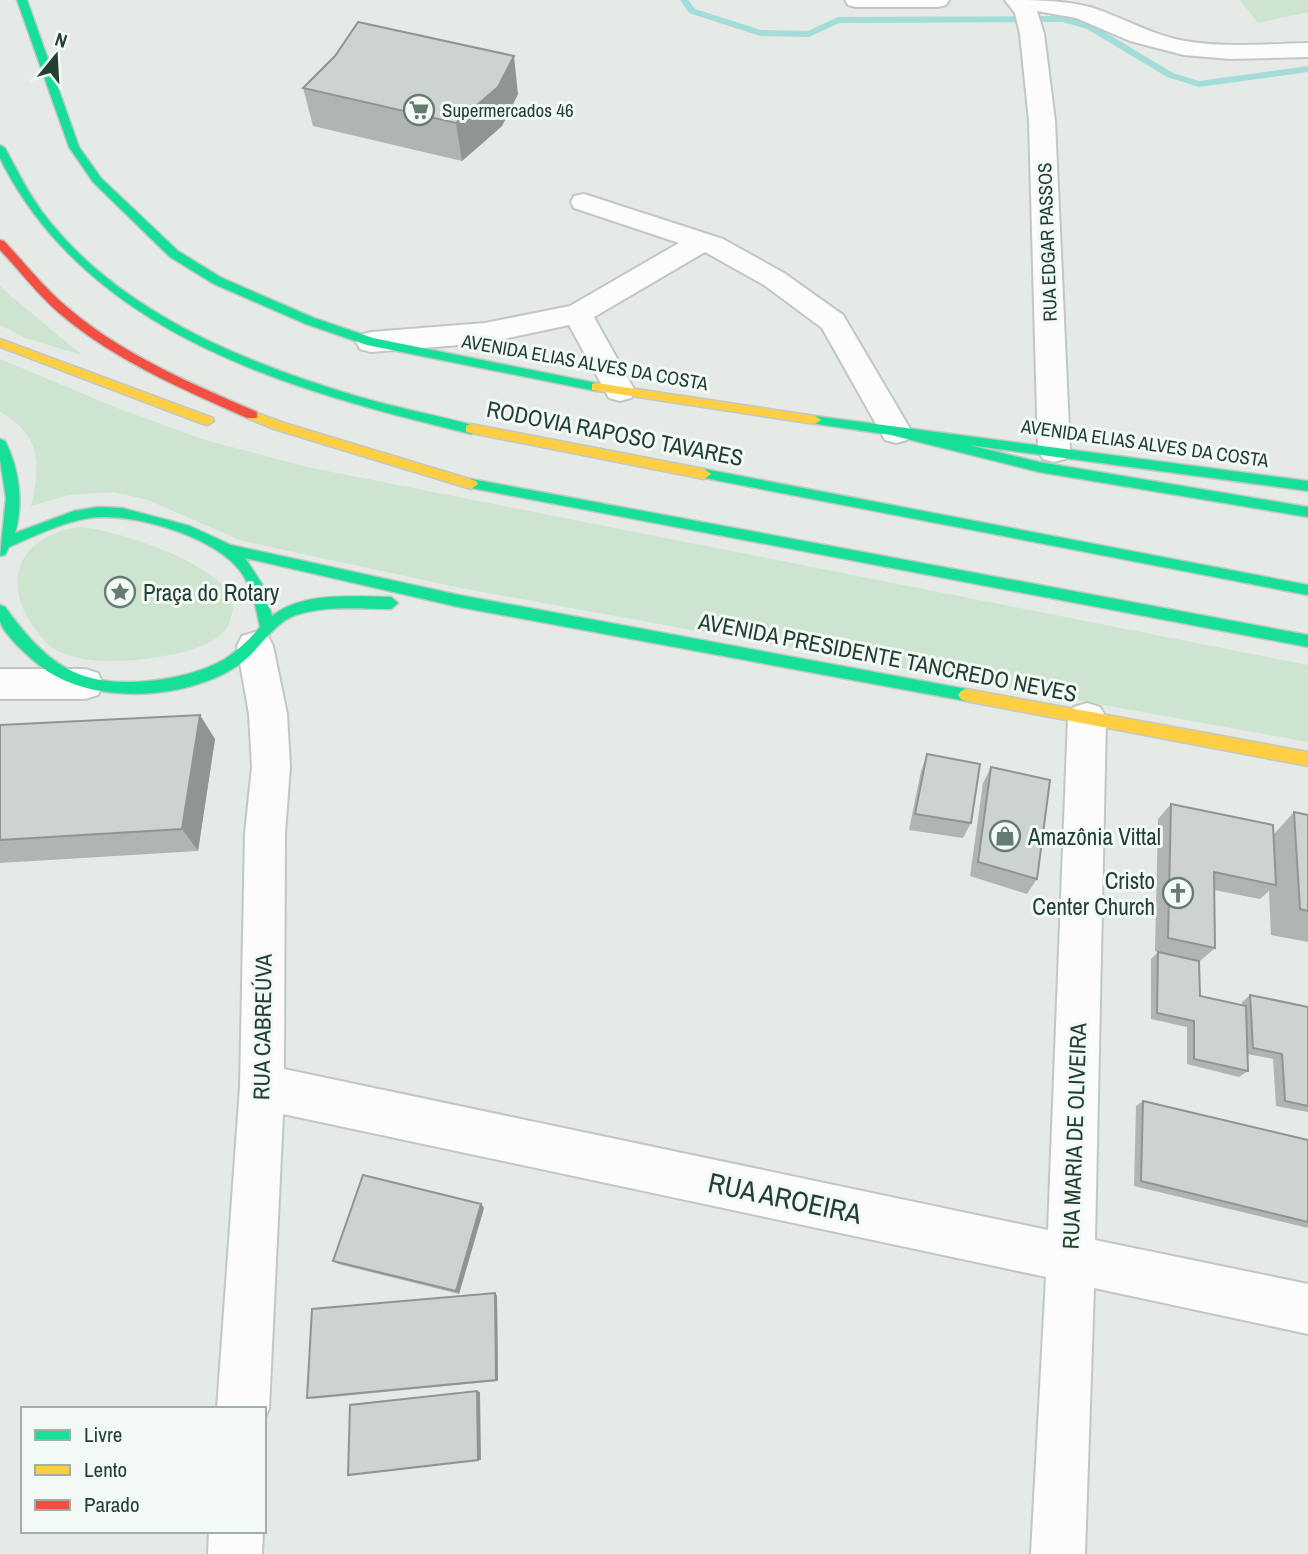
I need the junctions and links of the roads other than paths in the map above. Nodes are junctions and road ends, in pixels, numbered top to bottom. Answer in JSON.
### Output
{"nodes":[{"id":1,"x":22,"y":0,"type":"edge"},
{"id":2,"x":856,"y":0,"type":"edge"},
{"id":3,"x":938,"y":0,"type":"edge"},
{"id":4,"x":1023,"y":11,"type":"edge"},
{"id":5,"x":1308,"y":50,"type":"edge"},
{"id":6,"x":0,"y":148,"type":"edge"},
{"id":7,"x":584,"y":202,"type":"dead end"},
{"id":8,"x":703,"y":241,"type":"junction"},
{"id":9,"x":0,"y":243,"type":"edge"},
{"id":10,"x":578,"y":314,"type":"junction"},
{"id":11,"x":371,"y":342,"type":"junction"},
{"id":12,"x":0,"y":343,"type":"edge"},
{"id":13,"x":620,"y":391,"type":"junction"},
{"id":14,"x":222,"y":426,"type":"dead end"},
{"id":15,"x":896,"y":432,"type":"junction"},
{"id":16,"x":261,"y":437,"type":"dead end"},
{"id":17,"x":0,"y":444,"type":"edge"},
{"id":18,"x":1054,"y":451,"type":"junction"},
{"id":19,"x":479,"y":486,"type":"junction"},
{"id":20,"x":1308,"y":486,"type":"edge"},
{"id":21,"x":1308,"y":512,"type":"edge"},
{"id":22,"x":3,"y":547,"type":"edge"},
{"id":23,"x":232,"y":550,"type":"junction"},
{"id":24,"x":1308,"y":590,"type":"edge"},
{"id":25,"x":459,"y":601,"type":"junction"},
{"id":26,"x":0,"y":611,"type":"edge"},
{"id":27,"x":261,"y":637,"type":"junction"},
{"id":28,"x":1308,"y":641,"type":"edge"},
{"id":29,"x":0,"y":684,"type":"edge"},
{"id":30,"x":85,"y":684,"type":"junction"},
{"id":31,"x":1087,"y":718,"type":"junction"},
{"id":32,"x":1308,"y":759,"type":"edge"},
{"id":33,"x":262,"y":1087,"type":"junction"},
{"id":34,"x":1071,"y":1259,"type":"junction"},
{"id":35,"x":1308,"y":1309,"type":"edge"},
{"id":36,"x":243,"y":1407,"type":"edge"},
{"id":37,"x":236,"y":1533,"type":"edge"},
{"id":38,"x":235,"y":1554,"type":"edge"},
{"id":39,"x":1058,"y":1554,"type":"edge"}],
"edges":[{"from":1,"to":11,"type":"main road","name":"AVENIDA ELIAS ALVES DA COSTA"},
{"from":2,"to":3,"type":"street"},
{"from":4,"to":5,"type":"street"},
{"from":4,"to":18,"type":"street","name":"RUA EDGAR PASSOS"},
{"from":6,"to":24,"type":"main road","name":"RODOVIA RAPOSO TAVARES"},
{"from":7,"to":8,"type":"street"},
{"from":8,"to":10,"type":"street"},
{"from":8,"to":15,"type":"street"},
{"from":9,"to":19,"type":"main road"},
{"from":10,"to":11,"type":"street"},
{"from":10,"to":13,"type":"street"},
{"from":11,"to":13,"type":"main road","name":"AVENIDA ELIAS ALVES DA COSTA"},
{"from":12,"to":14,"type":"main road"},
{"from":13,"to":15,"type":"main road","name":"AVENIDA ELIAS ALVES DA COSTA"},
{"from":15,"to":18,"type":"main road","name":"AVENIDA ELIAS ALVES DA COSTA"},
{"from":15,"to":21,"type":"main road"},
{"from":16,"to":19,"type":"main road"},
{"from":17,"to":22,"type":"main road"},
{"from":18,"to":20,"type":"main road","name":"AVENIDA ELIAS ALVES DA COSTA"},
{"from":19,"to":28,"type":"main road"},
{"from":22,"to":23,"type":"main road"},
{"from":23,"to":25,"type":"main road"},
{"from":23,"to":27,"type":"main road"},
{"from":25,"to":27,"type":"main road"},
{"from":25,"to":31,"type":"main road","name":"AVENIDA PRESIDENTE TANCREDO NEVES"},
{"from":26,"to":30,"type":"main road"},
{"from":27,"to":30,"type":"main road"},
{"from":27,"to":33,"type":"street","name":"RUA CABREÚVA"},
{"from":29,"to":30,"type":"street"},
{"from":31,"to":32,"type":"main road","name":"AVENIDA PRESIDENTE TANCREDO NEVES"},
{"from":31,"to":34,"type":"street","name":"RUA MARIA DE OLIVEIRA"},
{"from":33,"to":34,"type":"street","name":"RUA AROEIRA"},
{"from":33,"to":36,"type":"street","name":"RUA CABREÚVA"},
{"from":34,"to":35,"type":"street","name":"RUA AROEIRA"},
{"from":34,"to":39,"type":"street","name":"RUA MARIA DE OLIVEIRA"},
{"from":37,"to":38,"type":"street"}]}
